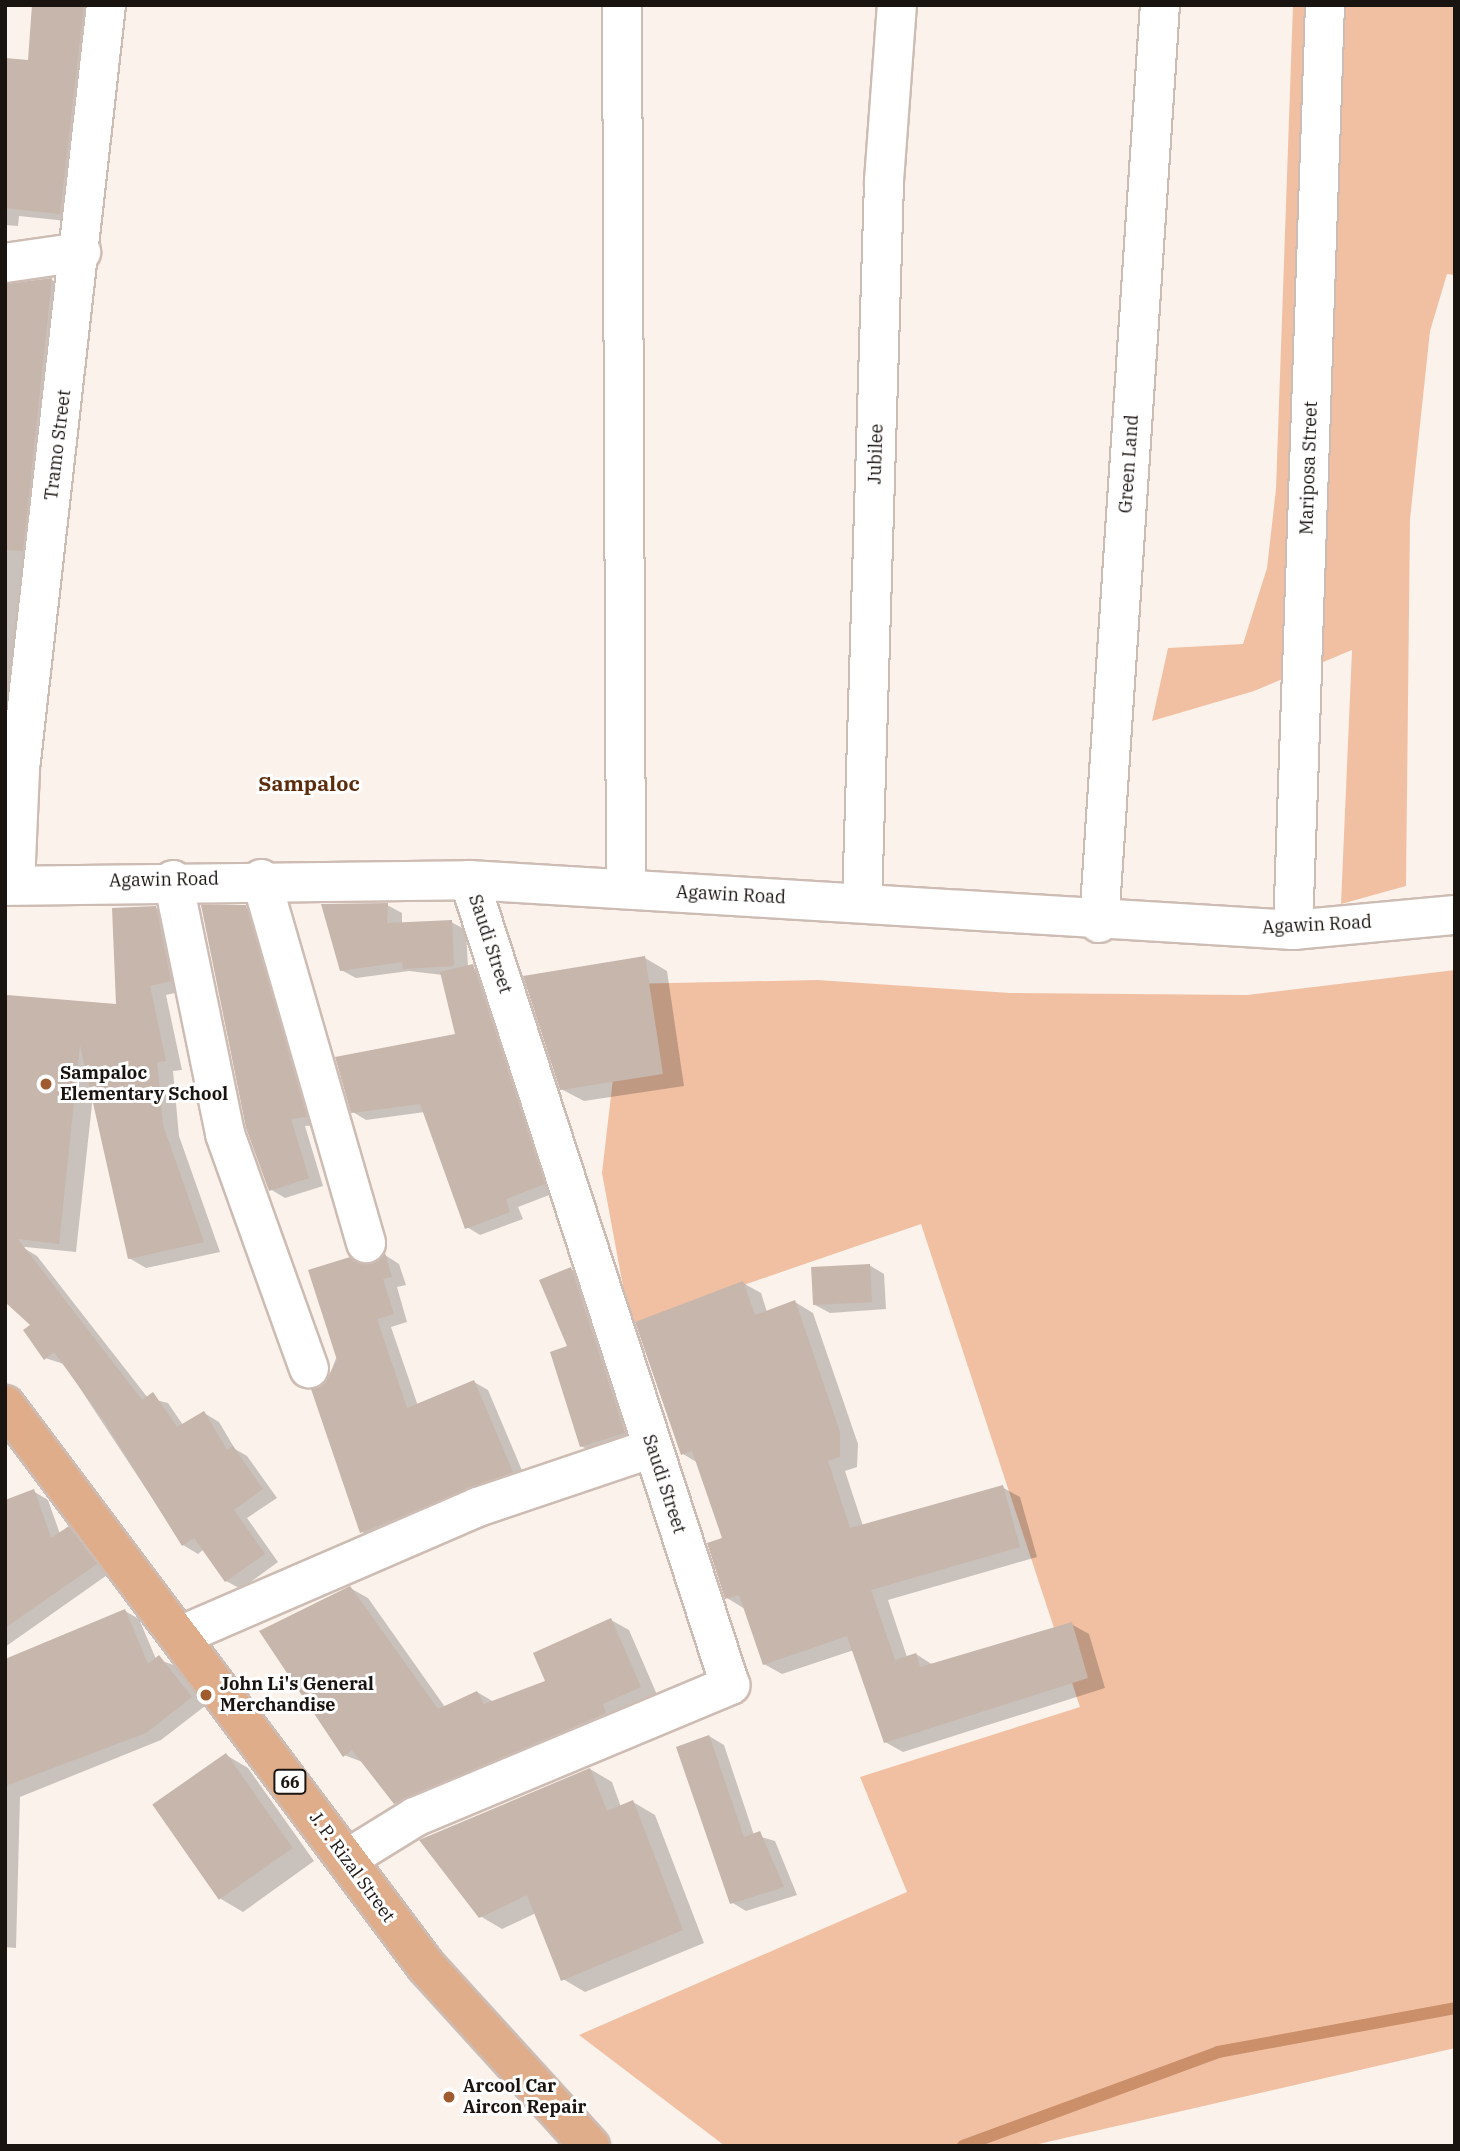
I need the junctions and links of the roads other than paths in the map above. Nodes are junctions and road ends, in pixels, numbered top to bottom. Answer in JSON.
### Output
{"nodes":[{"id":1,"x":106,"y":5,"type":"edge"},
{"id":2,"x":622,"y":5,"type":"edge"},
{"id":3,"x":897,"y":5,"type":"edge"},
{"id":4,"x":1160,"y":5,"type":"edge"},
{"id":5,"x":1325,"y":5,"type":"edge"},
{"id":6,"x":81,"y":251,"type":"junction"},
{"id":7,"x":5,"y":263,"type":"edge"},
{"id":8,"x":261,"y":879,"type":"junction"},
{"id":9,"x":173,"y":880,"type":"junction"},
{"id":10,"x":469,"y":880,"type":"junction"},
{"id":11,"x":10,"y":885,"type":"edge"},
{"id":12,"x":626,"y":889,"type":"junction"},
{"id":13,"x":862,"y":902,"type":"junction"},
{"id":14,"x":1455,"y":915,"type":"edge"},
{"id":15,"x":1100,"y":923,"type":"junction"},
{"id":16,"x":1293,"y":930,"type":"junction"},
{"id":17,"x":366,"y":1243,"type":"dead end"},
{"id":18,"x":309,"y":1368,"type":"dead end"},
{"id":19,"x":5,"y":1405,"type":"edge"},
{"id":20,"x":652,"y":1448,"type":"junction"},
{"id":21,"x":183,"y":1635,"type":"junction"},
{"id":22,"x":347,"y":1860,"type":"junction"},
{"id":23,"x":590,"y":2146,"type":"edge"}],
"edges":[{"from":1,"to":6,"type":"street","name":"Tramo Street"},
{"from":2,"to":12,"type":"street"},
{"from":3,"to":13,"type":"street","name":"Jubilee"},
{"from":4,"to":15,"type":"street","name":"Green Land"},
{"from":5,"to":16,"type":"street","name":"Mariposa Street"},
{"from":6,"to":7,"type":"street"},
{"from":6,"to":11,"type":"street","name":"Tramo Street"},
{"from":8,"to":9,"type":"street","name":"Agawin Road"},
{"from":8,"to":10,"type":"street","name":"Agawin Road"},
{"from":8,"to":17,"type":"street"},
{"from":9,"to":11,"type":"street","name":"Agawin Road"},
{"from":9,"to":18,"type":"street"},
{"from":10,"to":12,"type":"street","name":"Agawin Road"},
{"from":10,"to":20,"type":"street","name":"Saudi Street"},
{"from":12,"to":13,"type":"street","name":"Agawin Road"},
{"from":13,"to":15,"type":"street","name":"Agawin Road"},
{"from":14,"to":16,"type":"street","name":"Agawin Road"},
{"from":15,"to":16,"type":"street","name":"Agawin Road"},
{"from":19,"to":21,"type":"main road","name":"J. P. Rizal Street","number":"66"},
{"from":20,"to":21,"type":"street"},
{"from":20,"to":22,"type":"street","name":"Saudi Street"},
{"from":21,"to":22,"type":"main road","name":"J. P. Rizal Street","number":"66"},
{"from":22,"to":23,"type":"main road","name":"J. P. Rizal Street","number":"66"}]}
